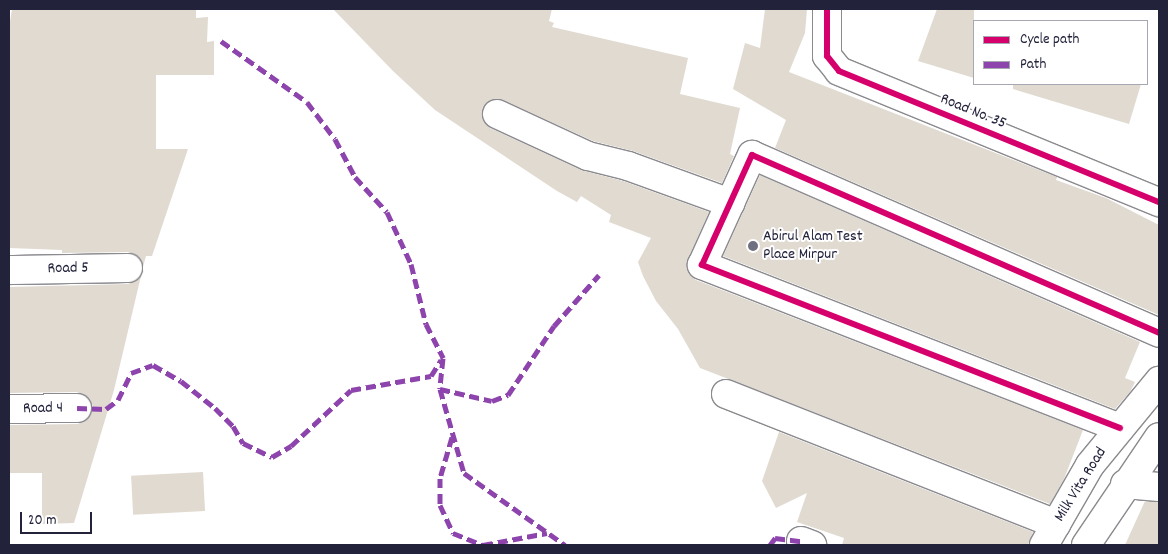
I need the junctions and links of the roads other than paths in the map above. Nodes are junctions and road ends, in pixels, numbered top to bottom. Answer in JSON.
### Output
{"nodes":[{"id":1,"x":826,"y":9,"type":"edge"},
{"id":2,"x":497,"y":114,"type":"dead end"},
{"id":3,"x":1159,"y":202,"type":"edge"},
{"id":4,"x":730,"y":203,"type":"junction"},
{"id":5,"x":128,"y":268,"type":"dead end"},
{"id":6,"x":9,"y":270,"type":"edge"},
{"id":7,"x":1159,"y":333,"type":"edge"},
{"id":8,"x":1159,"y":382,"type":"edge"},
{"id":9,"x":726,"y":394,"type":"dead end"},
{"id":10,"x":77,"y":408,"type":"dead end"},
{"id":11,"x":9,"y":409,"type":"edge"},
{"id":12,"x":1120,"y":428,"type":"junction"},
{"id":13,"x":1159,"y":437,"type":"edge"},
{"id":14,"x":1125,"y":484,"type":"junction"},
{"id":15,"x":1159,"y":487,"type":"edge"},
{"id":16,"x":1050,"y":535,"type":"edge"},
{"id":17,"x":1086,"y":545,"type":"edge"}],
"edges":[{"from":1,"to":3,"type":"street","name":"Road No. 35"},
{"from":2,"to":4,"type":"street"},
{"from":4,"to":7,"type":"street"},
{"from":4,"to":12,"type":"street"},
{"from":5,"to":6,"type":"street","name":"Road 5"},
{"from":8,"to":12,"type":"street","name":"Milk Vita Road"},
{"from":9,"to":16,"type":"street"},
{"from":10,"to":11,"type":"street","name":"Road 4"},
{"from":12,"to":16,"type":"street","name":"Milk Vita Road"},
{"from":13,"to":14,"type":"street"},
{"from":14,"to":15,"type":"street"},
{"from":14,"to":17,"type":"street"}]}
